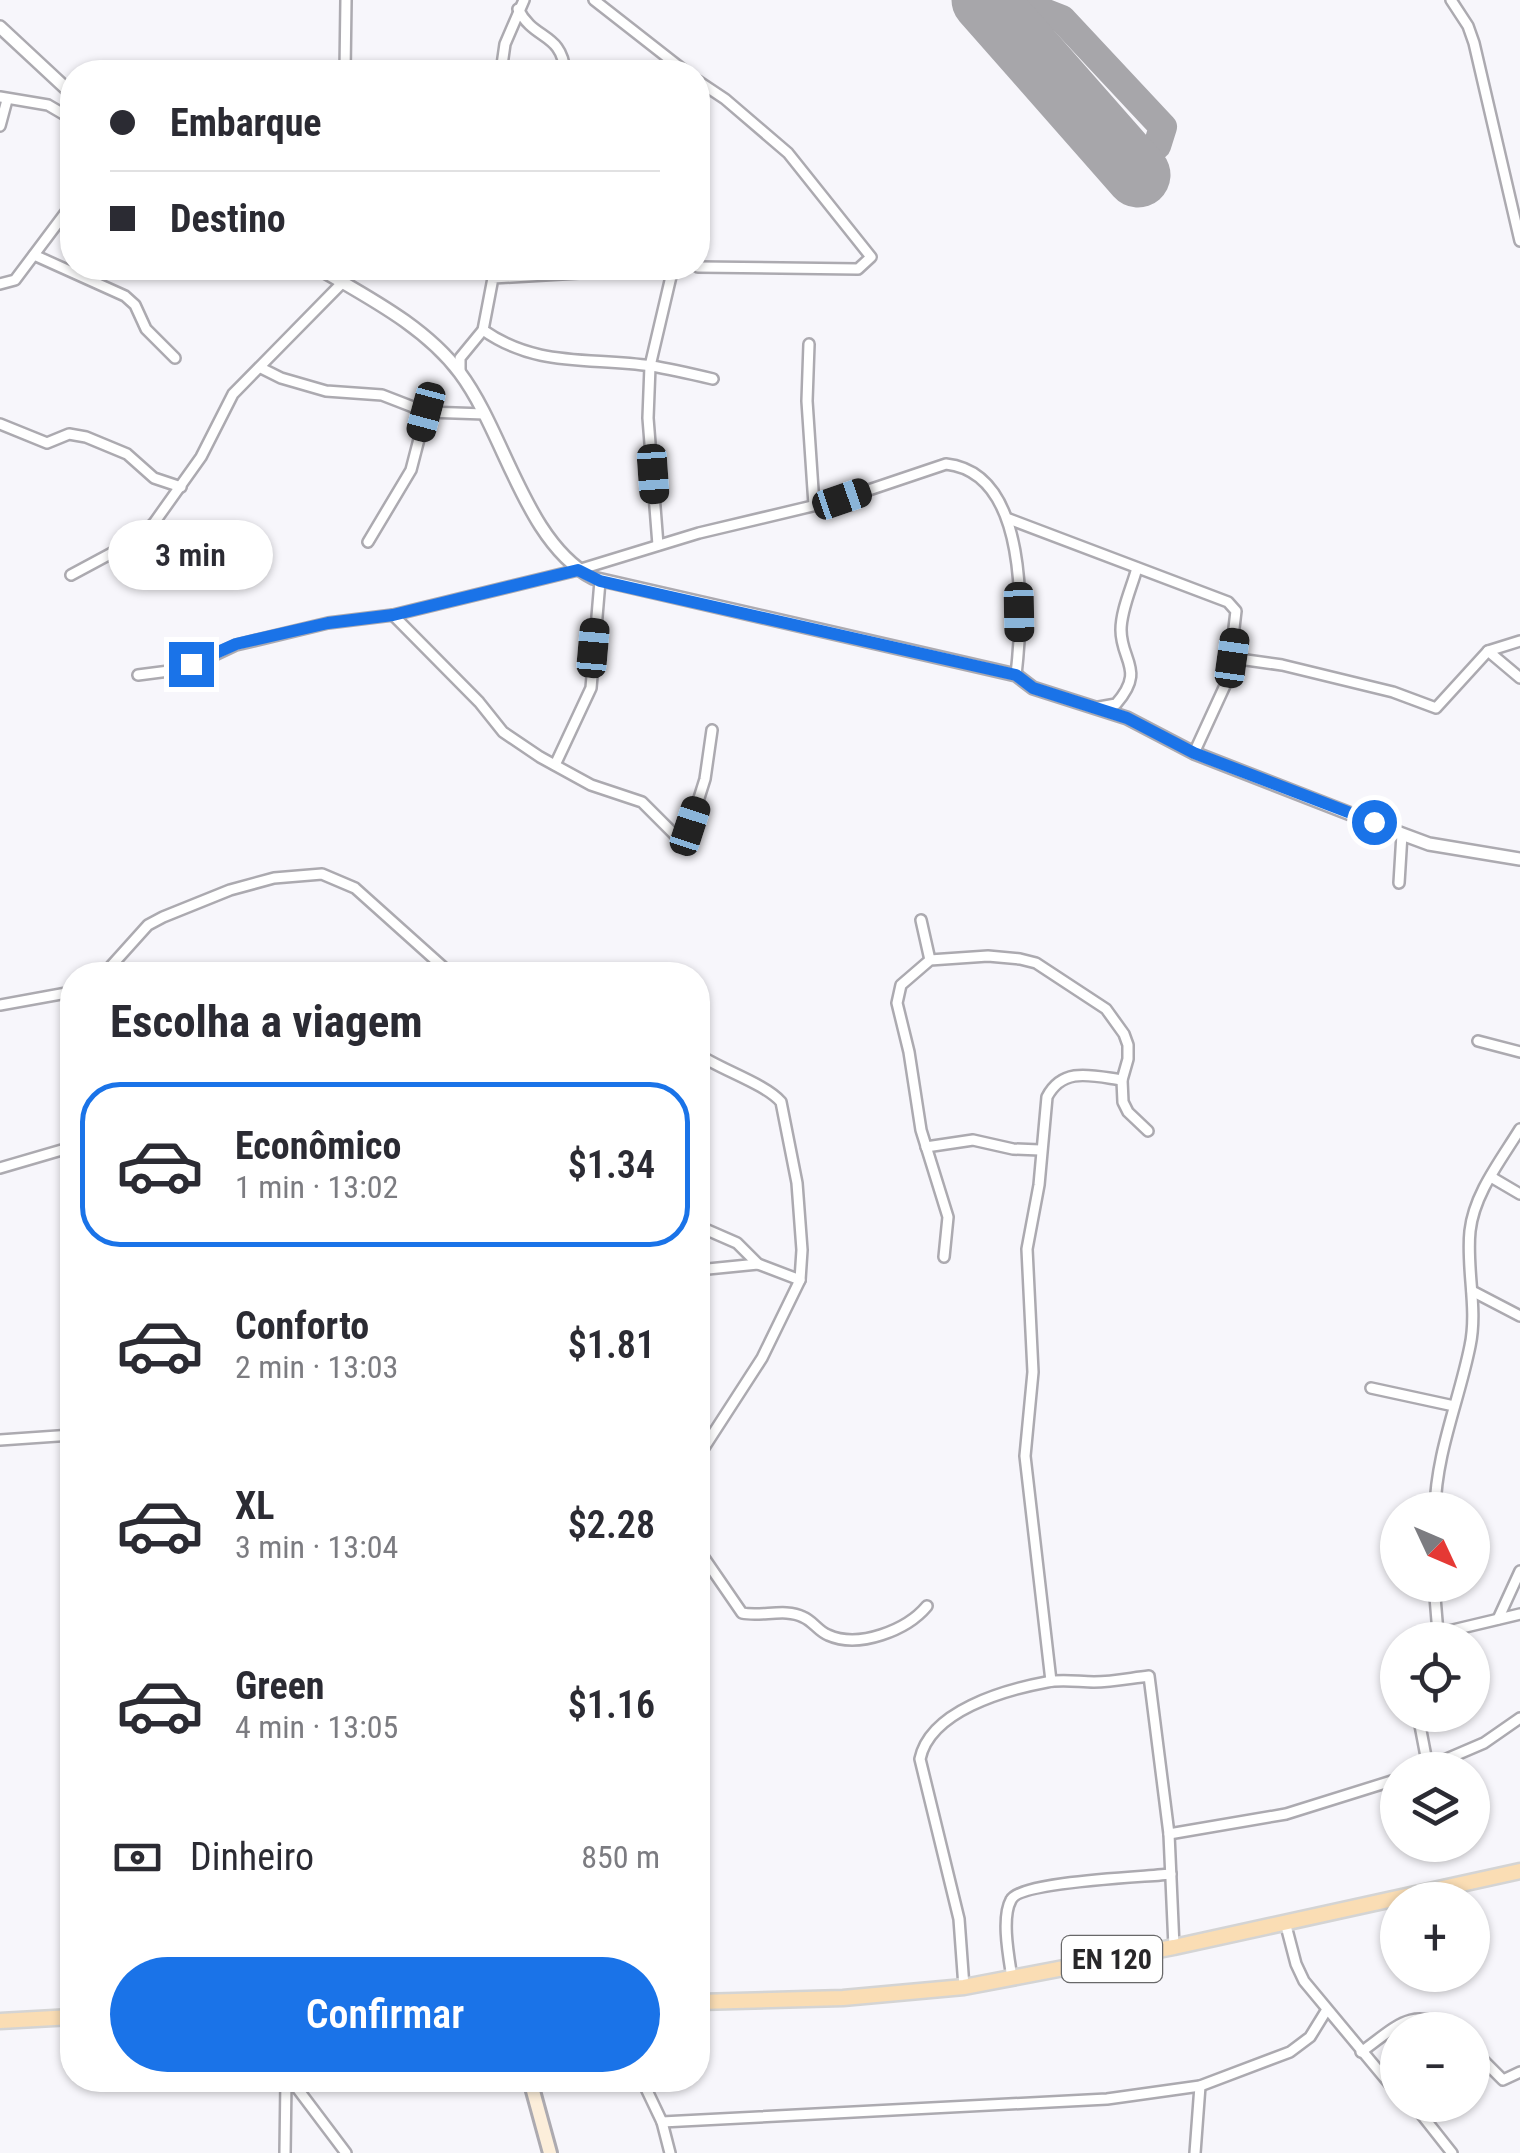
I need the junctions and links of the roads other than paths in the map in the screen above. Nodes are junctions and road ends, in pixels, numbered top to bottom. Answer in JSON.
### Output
{"nodes":[{"id":1,"x":346,"y":0,"type":"edge"},
{"id":2,"x":594,"y":0,"type":"edge"},
{"id":3,"x":1451,"y":0,"type":"edge"},
{"id":4,"x":521,"y":4,"type":"edge"},
{"id":5,"x":0,"y":28,"type":"edge"},
{"id":6,"x":345,"y":60,"type":"edge"},
{"id":7,"x":502,"y":60,"type":"edge"},
{"id":8,"x":564,"y":60,"type":"edge"},
{"id":9,"x":671,"y":60,"type":"edge"},
{"id":10,"x":60,"y":84,"type":"edge"},
{"id":11,"x":710,"y":89,"type":"edge"},
{"id":12,"x":60,"y":97,"type":"edge"},
{"id":13,"x":4,"y":99,"type":"edge"},
{"id":14,"x":48,"y":105,"type":"junction"},
{"id":15,"x":60,"y":112,"type":"edge"},
{"id":16,"x":0,"y":126,"type":"edge"},
{"id":17,"x":60,"y":218,"type":"edge"},
{"id":18,"x":1520,"y":241,"type":"edge"},
{"id":19,"x":34,"y":256,"type":"junction"},
{"id":20,"x":60,"y":267,"type":"edge"},
{"id":21,"x":710,"y":267,"type":"edge"},
{"id":22,"x":89,"y":280,"type":"edge"},
{"id":23,"x":339,"y":280,"type":"edge"},
{"id":24,"x":493,"y":280,"type":"edge"},
{"id":25,"x":670,"y":280,"type":"edge"},
{"id":26,"x":343,"y":282,"type":"junction"},
{"id":27,"x":0,"y":284,"type":"edge"},
{"id":28,"x":483,"y":330,"type":"junction"},
{"id":29,"x":809,"y":344,"type":"dead end"},
{"id":30,"x":174,"y":358,"type":"dead end"},
{"id":31,"x":650,"y":366,"type":"junction"},
{"id":32,"x":261,"y":368,"type":"junction"},
{"id":33,"x":460,"y":373,"type":"junction"},
{"id":34,"x":713,"y":379,"type":"dead end"},
{"id":35,"x":426,"y":412,"type":"junction"},
{"id":36,"x":485,"y":414,"type":"junction"},
{"id":37,"x":0,"y":424,"type":"edge"},
{"id":38,"x":182,"y":488,"type":"junction"},
{"id":39,"x":814,"y":505,"type":"junction"},
{"id":40,"x":1009,"y":519,"type":"junction"},
{"id":41,"x":368,"y":542,"type":"dead end"},
{"id":42,"x":658,"y":546,"type":"junction"},
{"id":43,"x":1137,"y":568,"type":"junction"},
{"id":44,"x":578,"y":570,"type":"junction"},
{"id":45,"x":71,"y":575,"type":"dead end"},
{"id":46,"x":600,"y":581,"type":"junction"},
{"id":47,"x":393,"y":615,"type":"junction"},
{"id":48,"x":1520,"y":642,"type":"edge"},
{"id":49,"x":1488,"y":651,"type":"junction"},
{"id":50,"x":1232,"y":658,"type":"junction"},
{"id":51,"x":138,"y":675,"type":"dead end"},
{"id":52,"x":1016,"y":675,"type":"junction"},
{"id":53,"x":1520,"y":678,"type":"edge"},
{"id":54,"x":1085,"y":704,"type":"junction"},
{"id":55,"x":712,"y":730,"type":"dead end"},
{"id":56,"x":1194,"y":753,"type":"junction"},
{"id":57,"x":555,"y":765,"type":"junction"},
{"id":58,"x":1402,"y":834,"type":"junction"},
{"id":59,"x":1520,"y":859,"type":"edge"},
{"id":60,"x":1398,"y":883,"type":"dead end"},
{"id":61,"x":922,"y":920,"type":"dead end"},
{"id":62,"x":930,"y":960,"type":"junction"},
{"id":63,"x":115,"y":962,"type":"edge"},
{"id":64,"x":437,"y":962,"type":"edge"},
{"id":65,"x":60,"y":994,"type":"edge"},
{"id":66,"x":0,"y":1005,"type":"edge"},
{"id":67,"x":1478,"y":1041,"type":"dead end"},
{"id":68,"x":1520,"y":1052,"type":"edge"},
{"id":69,"x":710,"y":1062,"type":"edge"},
{"id":70,"x":1122,"y":1080,"type":"junction"},
{"id":71,"x":1520,"y":1129,"type":"edge"},
{"id":72,"x":1148,"y":1132,"type":"dead end"},
{"id":73,"x":926,"y":1147,"type":"junction"},
{"id":74,"x":1040,"y":1150,"type":"junction"},
{"id":75,"x":60,"y":1151,"type":"edge"},
{"id":76,"x":0,"y":1168,"type":"edge"},
{"id":77,"x":1490,"y":1177,"type":"junction"},
{"id":78,"x":1520,"y":1194,"type":"edge"},
{"id":79,"x":710,"y":1231,"type":"edge"},
{"id":80,"x":944,"y":1258,"type":"dead end"},
{"id":81,"x":758,"y":1264,"type":"junction"},
{"id":82,"x":710,"y":1270,"type":"edge"},
{"id":83,"x":800,"y":1280,"type":"junction"},
{"id":84,"x":1472,"y":1291,"type":"junction"},
{"id":85,"x":1520,"y":1316,"type":"edge"},
{"id":86,"x":1371,"y":1388,"type":"dead end"},
{"id":87,"x":1454,"y":1406,"type":"junction"},
{"id":88,"x":60,"y":1435,"type":"edge"},
{"id":89,"x":710,"y":1436,"type":"edge"},
{"id":90,"x":0,"y":1440,"type":"edge"},
{"id":91,"x":1436,"y":1492,"type":"edge"},
{"id":92,"x":710,"y":1566,"type":"edge"},
{"id":93,"x":1520,"y":1571,"type":"edge"},
{"id":94,"x":927,"y":1606,"type":"dead end"},
{"id":95,"x":1520,"y":1614,"type":"edge"},
{"id":96,"x":1498,"y":1618,"type":"junction"},
{"id":97,"x":1482,"y":1622,"type":"edge"},
{"id":98,"x":1051,"y":1681,"type":"junction"},
{"id":99,"x":1520,"y":1718,"type":"edge"},
{"id":100,"x":1463,"y":1752,"type":"edge"},
{"id":101,"x":1380,"y":1784,"type":"edge"},
{"id":102,"x":1168,"y":1834,"type":"junction"},
{"id":103,"x":1520,"y":1870,"type":"edge"},
{"id":104,"x":1172,"y":1874,"type":"junction"},
{"id":105,"x":1285,"y":1922,"type":"junction"},
{"id":106,"x":1174,"y":1947,"type":"junction"},
{"id":107,"x":1012,"y":1978,"type":"junction"},
{"id":108,"x":964,"y":1987,"type":"junction"},
{"id":109,"x":710,"y":2002,"type":"edge"},
{"id":110,"x":1326,"y":2010,"type":"junction"},
{"id":111,"x":60,"y":2018,"type":"edge"},
{"id":112,"x":0,"y":2021,"type":"edge"},
{"id":113,"x":1380,"y":2039,"type":"edge"},
{"id":114,"x":1361,"y":2052,"type":"junction"},
{"id":115,"x":1490,"y":2067,"type":"edge"},
{"id":116,"x":1520,"y":2072,"type":"edge"},
{"id":117,"x":1380,"y":2074,"type":"edge"},
{"id":118,"x":1200,"y":2086,"type":"junction"},
{"id":119,"x":288,"y":2092,"type":"edge"},
{"id":120,"x":298,"y":2092,"type":"edge"},
{"id":121,"x":533,"y":2092,"type":"edge"},
{"id":122,"x":648,"y":2092,"type":"edge"},
{"id":123,"x":662,"y":2122,"type":"junction"},
{"id":124,"x":1427,"y":2122,"type":"edge"},
{"id":125,"x":285,"y":2153,"type":"edge"},
{"id":126,"x":346,"y":2153,"type":"edge"},
{"id":127,"x":550,"y":2153,"type":"edge"},
{"id":128,"x":670,"y":2153,"type":"edge"},
{"id":129,"x":1196,"y":2153,"type":"edge"},
{"id":130,"x":1452,"y":2153,"type":"edge"}],
"edges":[{"from":1,"to":6,"type":"street"},
{"from":2,"to":9,"type":"street"},
{"from":3,"to":18,"type":"street"},
{"from":4,"to":7,"type":"street"},
{"from":4,"to":8,"type":"street"},
{"from":5,"to":10,"type":"street"},
{"from":11,"to":21,"type":"street"},
{"from":12,"to":14,"type":"street"},
{"from":13,"to":14,"type":"street"},
{"from":13,"to":16,"type":"street"},
{"from":14,"to":15,"type":"street"},
{"from":17,"to":19,"type":"street"},
{"from":19,"to":20,"type":"street"},
{"from":19,"to":27,"type":"street"},
{"from":22,"to":30,"type":"street"},
{"from":23,"to":26,"type":"street"},
{"from":24,"to":28,"type":"street"},
{"from":25,"to":31,"type":"street"},
{"from":26,"to":32,"type":"street"},
{"from":26,"to":33,"type":"street"},
{"from":28,"to":31,"type":"street"},
{"from":28,"to":33,"type":"street"},
{"from":29,"to":39,"type":"street"},
{"from":31,"to":34,"type":"street"},
{"from":31,"to":42,"type":"street"},
{"from":32,"to":35,"type":"street"},
{"from":32,"to":38,"type":"street"},
{"from":33,"to":36,"type":"street"},
{"from":35,"to":36,"type":"street"},
{"from":35,"to":41,"type":"street"},
{"from":36,"to":44,"type":"street"},
{"from":37,"to":38,"type":"street"},
{"from":38,"to":45,"type":"street"},
{"from":39,"to":40,"type":"street"},
{"from":39,"to":42,"type":"street"},
{"from":40,"to":43,"type":"street"},
{"from":40,"to":52,"type":"street"},
{"from":42,"to":44,"type":"street"},
{"from":43,"to":50,"type":"street"},
{"from":43,"to":54,"type":"street"},
{"from":44,"to":46,"type":"street"},
{"from":44,"to":47,"type":"street"},
{"from":46,"to":52,"type":"street"},
{"from":46,"to":57,"type":"street"},
{"from":47,"to":51,"type":"street"},
{"from":47,"to":57,"type":"street"},
{"from":48,"to":49,"type":"street"},
{"from":49,"to":50,"type":"street"},
{"from":49,"to":53,"type":"street"},
{"from":50,"to":56,"type":"street"},
{"from":52,"to":54,"type":"street"},
{"from":54,"to":56,"type":"street"},
{"from":55,"to":57,"type":"street"},
{"from":56,"to":58,"type":"street"},
{"from":58,"to":59,"type":"street"},
{"from":58,"to":60,"type":"street"},
{"from":61,"to":62,"type":"street"},
{"from":62,"to":70,"type":"street"},
{"from":62,"to":73,"type":"street"},
{"from":63,"to":64,"type":"street"},
{"from":65,"to":66,"type":"street"},
{"from":67,"to":68,"type":"street"},
{"from":69,"to":83,"type":"street"},
{"from":70,"to":72,"type":"street"},
{"from":70,"to":74,"type":"street"},
{"from":71,"to":77,"type":"street"},
{"from":73,"to":74,"type":"street"},
{"from":73,"to":80,"type":"street"},
{"from":74,"to":98,"type":"street"},
{"from":75,"to":76,"type":"street"},
{"from":77,"to":78,"type":"street"},
{"from":77,"to":84,"type":"street"},
{"from":79,"to":81,"type":"street"},
{"from":81,"to":82,"type":"street"},
{"from":81,"to":83,"type":"street"},
{"from":83,"to":89,"type":"street"},
{"from":84,"to":85,"type":"street"},
{"from":84,"to":87,"type":"street"},
{"from":86,"to":87,"type":"street"},
{"from":87,"to":91,"type":"street"},
{"from":88,"to":90,"type":"street"},
{"from":92,"to":94,"type":"street"},
{"from":93,"to":96,"type":"street"},
{"from":95,"to":96,"type":"street"},
{"from":96,"to":97,"type":"street"},
{"from":98,"to":102,"type":"street"},
{"from":98,"to":108,"type":"street"},
{"from":99,"to":100,"type":"street"},
{"from":101,"to":102,"type":"street"},
{"from":102,"to":104,"type":"street"},
{"from":103,"to":105,"type":"main road","number":"EN 120"},
{"from":104,"to":106,"type":"street"},
{"from":104,"to":107,"type":"street"},
{"from":105,"to":106,"type":"main road","number":"EN 120"},
{"from":105,"to":110,"type":"street"},
{"from":106,"to":107,"type":"main road","number":"EN 120"},
{"from":107,"to":108,"type":"main road","number":"EN 120"},
{"from":108,"to":109,"type":"main road","number":"EN 120"},
{"from":110,"to":114,"type":"street"},
{"from":110,"to":118,"type":"street"},
{"from":111,"to":112,"type":"main road"},
{"from":113,"to":114,"type":"street"},
{"from":114,"to":117,"type":"street"},
{"from":115,"to":116,"type":"street"},
{"from":118,"to":123,"type":"street"},
{"from":118,"to":129,"type":"street"},
{"from":119,"to":125,"type":"street"},
{"from":120,"to":126,"type":"street"},
{"from":121,"to":127,"type":"main road"},
{"from":122,"to":123,"type":"street"},
{"from":123,"to":128,"type":"street"},
{"from":124,"to":130,"type":"street"}]}
